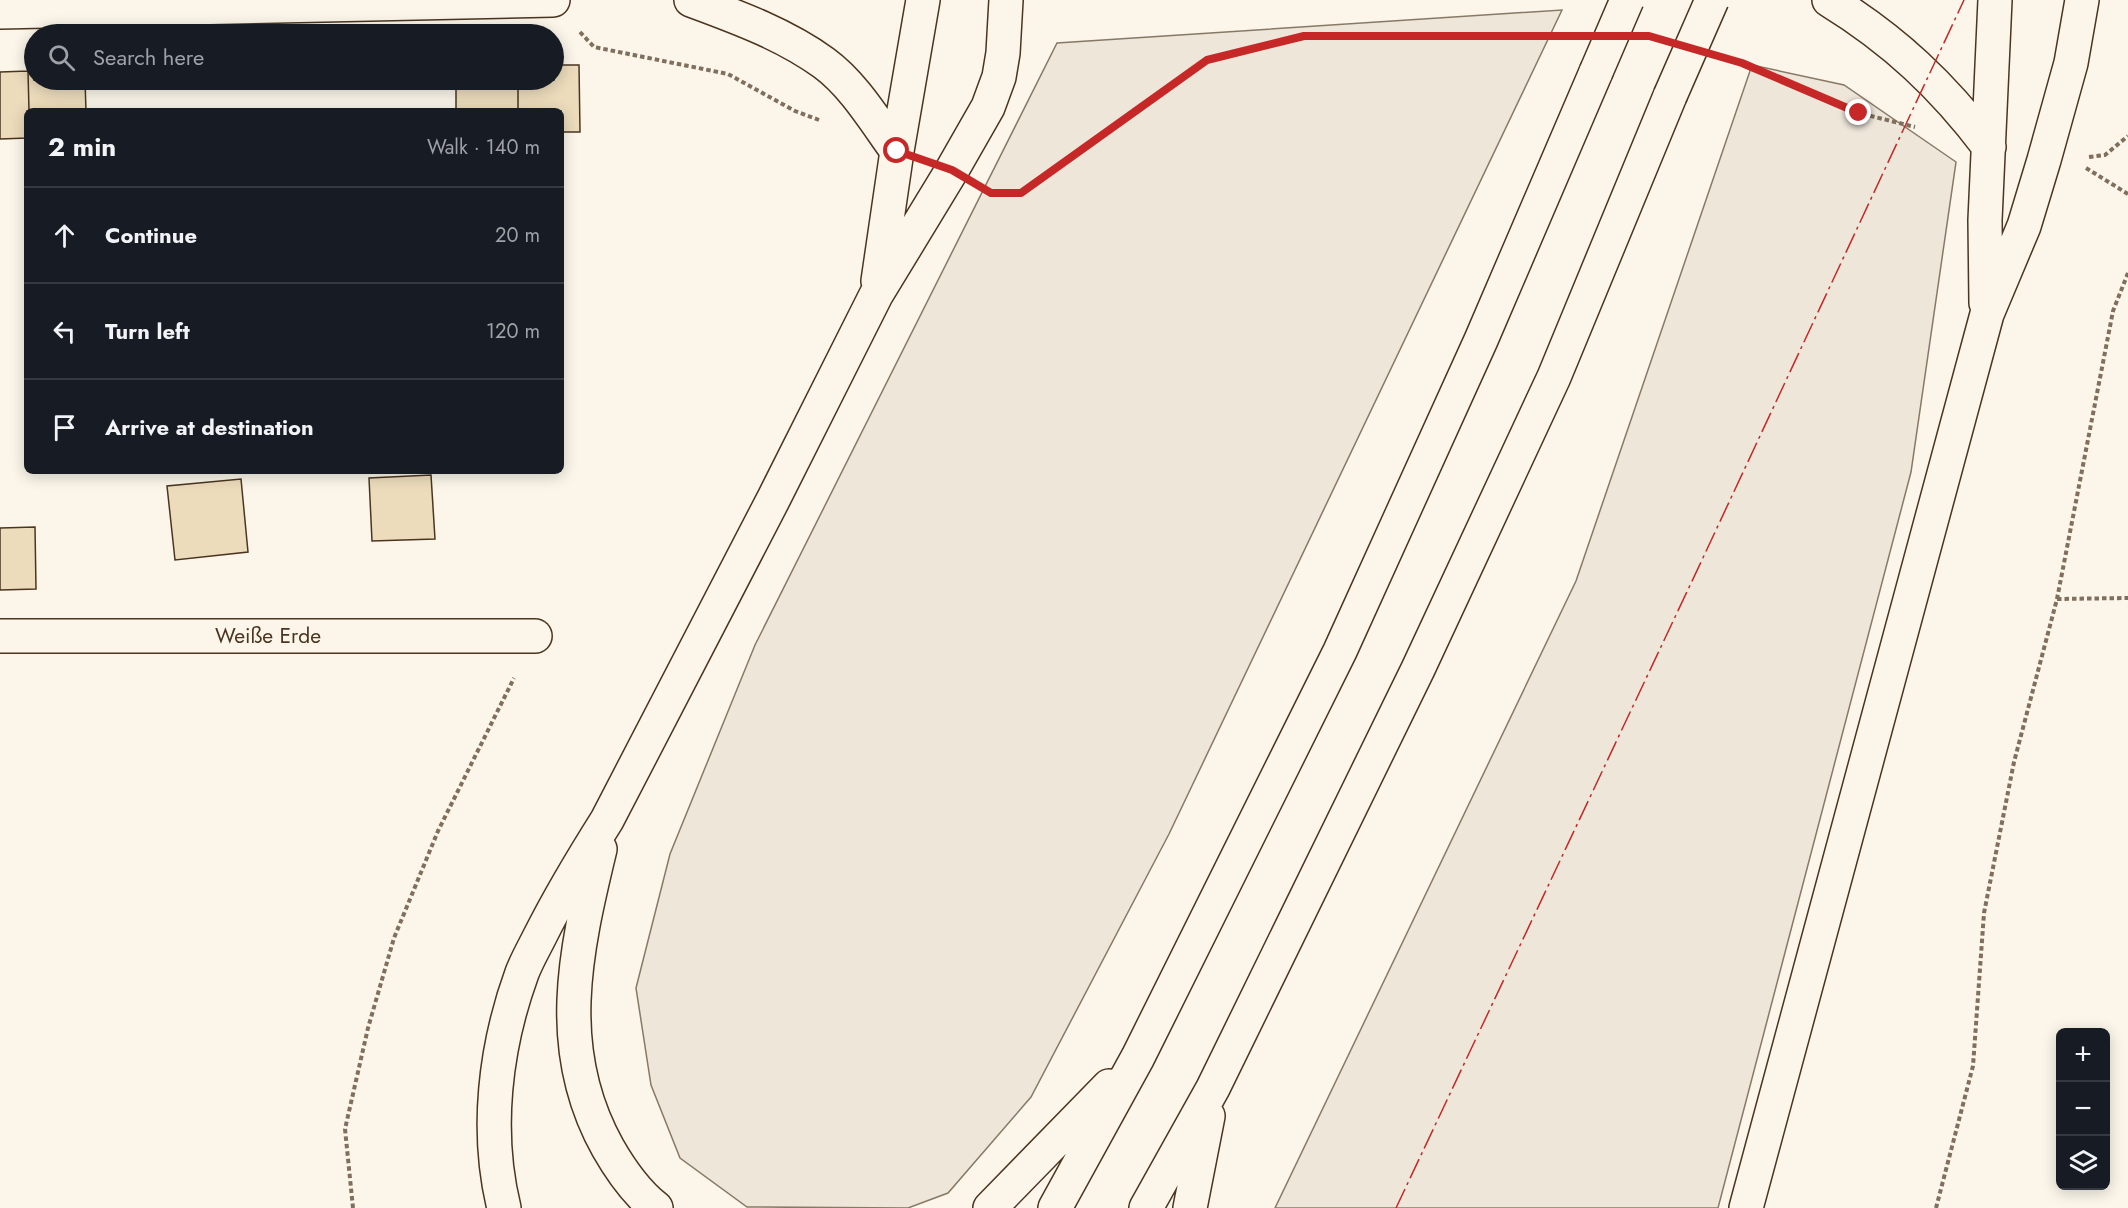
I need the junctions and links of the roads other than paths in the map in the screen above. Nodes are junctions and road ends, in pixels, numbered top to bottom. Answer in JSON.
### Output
{"nodes":[{"id":1,"x":552,"y":0,"type":"edge"},
{"id":2,"x":691,"y":0,"type":"edge"},
{"id":3,"x":923,"y":0,"type":"edge"},
{"id":4,"x":1006,"y":0,"type":"edge"},
{"id":5,"x":1627,"y":0,"type":"edge"},
{"id":6,"x":1712,"y":0,"type":"edge"},
{"id":7,"x":1829,"y":0,"type":"edge"},
{"id":8,"x":1995,"y":0,"type":"edge"},
{"id":9,"x":2082,"y":0,"type":"edge"},
{"id":10,"x":0,"y":12,"type":"edge"},
{"id":11,"x":1989,"y":147,"type":"junction"},
{"id":12,"x":897,"y":151,"type":"junction"},
{"id":13,"x":876,"y":294,"type":"junction"},
{"id":14,"x":1987,"y":314,"type":"junction"},
{"id":15,"x":0,"y":636,"type":"edge"},
{"id":16,"x":535,"y":636,"type":"road end"},
{"id":17,"x":607,"y":820,"type":"junction"},
{"id":18,"x":1138,"y":1057,"type":"junction"},
{"id":19,"x":1213,"y":1088,"type":"junction"},
{"id":20,"x":504,"y":1208,"type":"edge"},
{"id":21,"x":656,"y":1208,"type":"edge"},
{"id":22,"x":990,"y":1208,"type":"edge"},
{"id":23,"x":1055,"y":1208,"type":"edge"},
{"id":24,"x":1146,"y":1208,"type":"edge"},
{"id":25,"x":1190,"y":1208,"type":"edge"},
{"id":26,"x":1746,"y":1208,"type":"edge"}],
"edges":[{"from":1,"to":10,"type":"main road"},
{"from":2,"to":12,"type":"main road"},
{"from":3,"to":12,"type":"main road"},
{"from":4,"to":13,"type":"main road"},
{"from":5,"to":18,"type":"main road","bridge":true},
{"from":6,"to":19,"type":"main road","bridge":true},
{"from":7,"to":11,"type":"main road"},
{"from":8,"to":11,"type":"main road"},
{"from":9,"to":14,"type":"main road"},
{"from":11,"to":14,"type":"main road"},
{"from":12,"to":13,"type":"main road"},
{"from":13,"to":17,"type":"main road"},
{"from":14,"to":26,"type":"main road"},
{"from":15,"to":16,"type":"main road","name":"Weiße Erde"},
{"from":17,"to":20,"type":"main road"},
{"from":17,"to":21,"type":"main road"},
{"from":18,"to":22,"type":"main road"},
{"from":18,"to":23,"type":"main road"},
{"from":19,"to":24,"type":"main road"},
{"from":19,"to":25,"type":"main road"}]}
